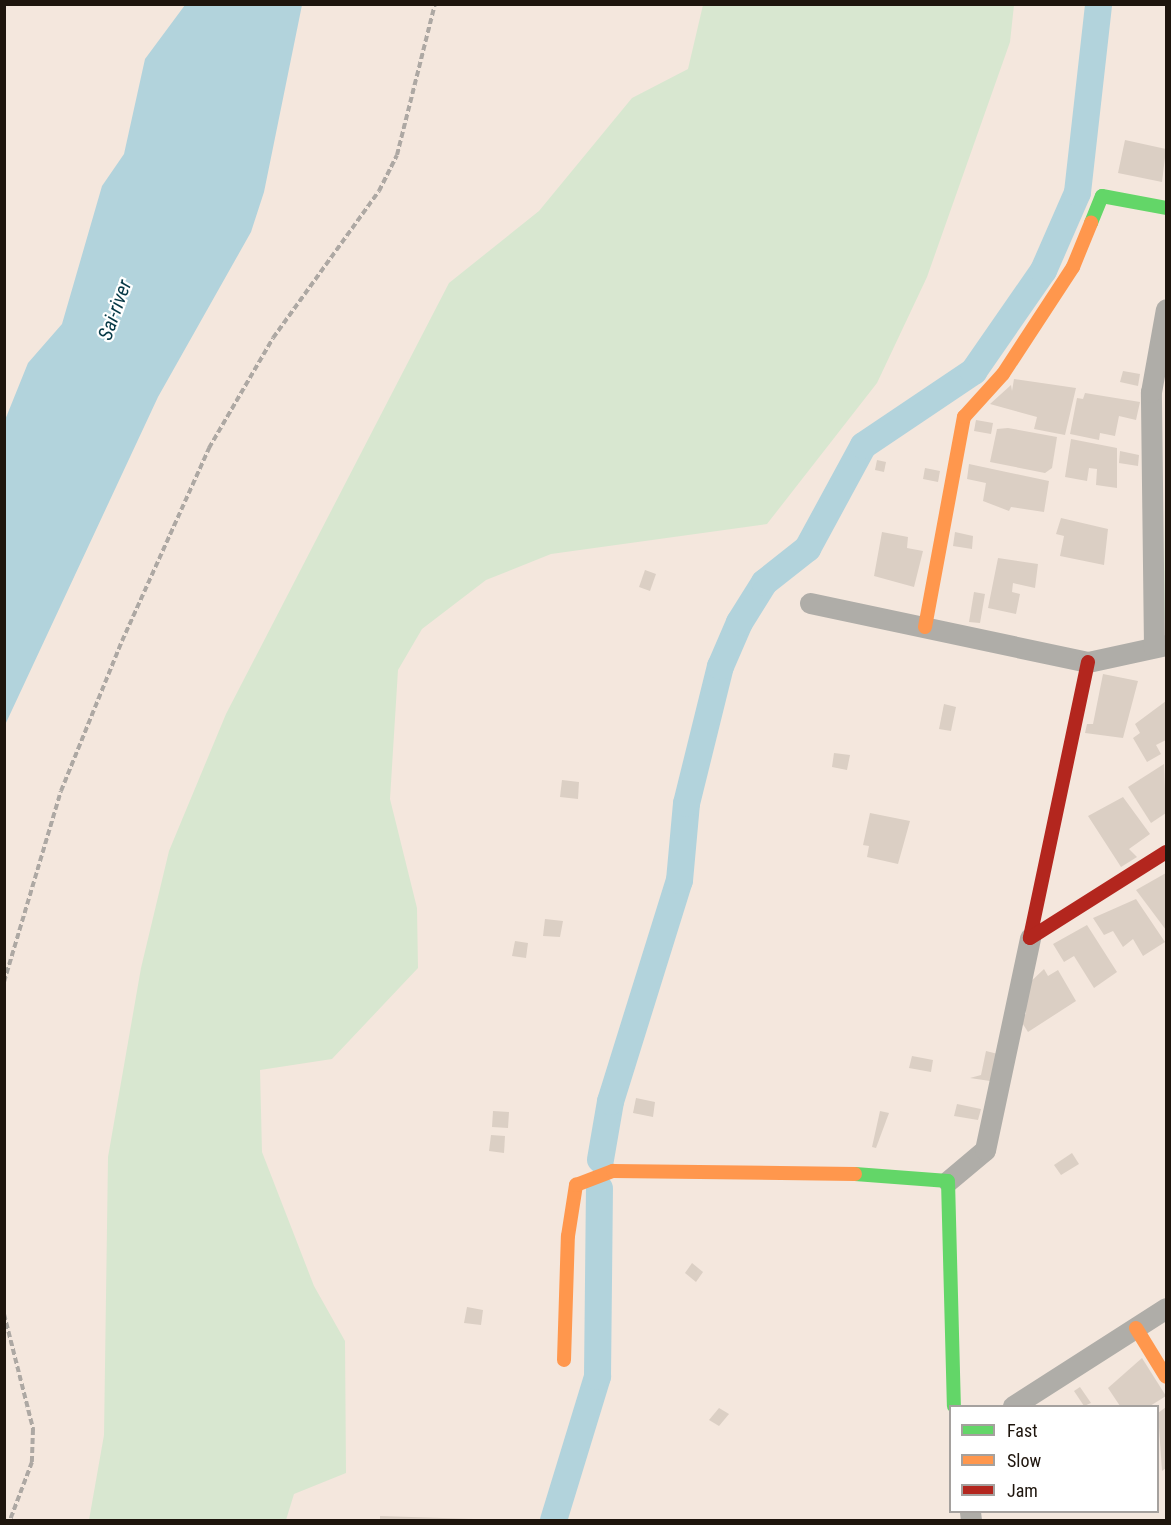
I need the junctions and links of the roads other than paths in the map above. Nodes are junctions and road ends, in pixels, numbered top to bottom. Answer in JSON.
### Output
{"nodes":[{"id":1,"x":1167,"y":208,"type":"edge"},
{"id":2,"x":1167,"y":309,"type":"edge"},
{"id":3,"x":1163,"y":350,"type":"edge"},
{"id":4,"x":810,"y":603,"type":"dead end"},
{"id":5,"x":925,"y":627,"type":"junction"},
{"id":6,"x":1160,"y":646,"type":"edge"},
{"id":7,"x":1088,"y":662,"type":"junction"},
{"id":8,"x":1167,"y":852,"type":"edge"},
{"id":9,"x":1030,"y":938,"type":"junction"},
{"id":10,"x":948,"y":1181,"type":"junction"},
{"id":11,"x":1167,"y":1308,"type":"edge"},
{"id":12,"x":1136,"y":1328,"type":"junction"},
{"id":13,"x":564,"y":1360,"type":"dead end"},
{"id":14,"x":1167,"y":1377,"type":"edge"},
{"id":15,"x":954,"y":1405,"type":"edge"},
{"id":16,"x":1016,"y":1405,"type":"edge"}],
"edges":[{"from":1,"to":5,"type":"street"},
{"from":2,"to":3,"type":"street"},
{"from":3,"to":6,"type":"street"},
{"from":4,"to":5,"type":"street"},
{"from":5,"to":7,"type":"street"},
{"from":6,"to":7,"type":"street"},
{"from":7,"to":9,"type":"street"},
{"from":8,"to":9,"type":"street"},
{"from":9,"to":10,"type":"street"},
{"from":10,"to":13,"type":"street"},
{"from":10,"to":15,"type":"street"},
{"from":11,"to":12,"type":"street"},
{"from":12,"to":14,"type":"street"},
{"from":12,"to":16,"type":"street"}]}
